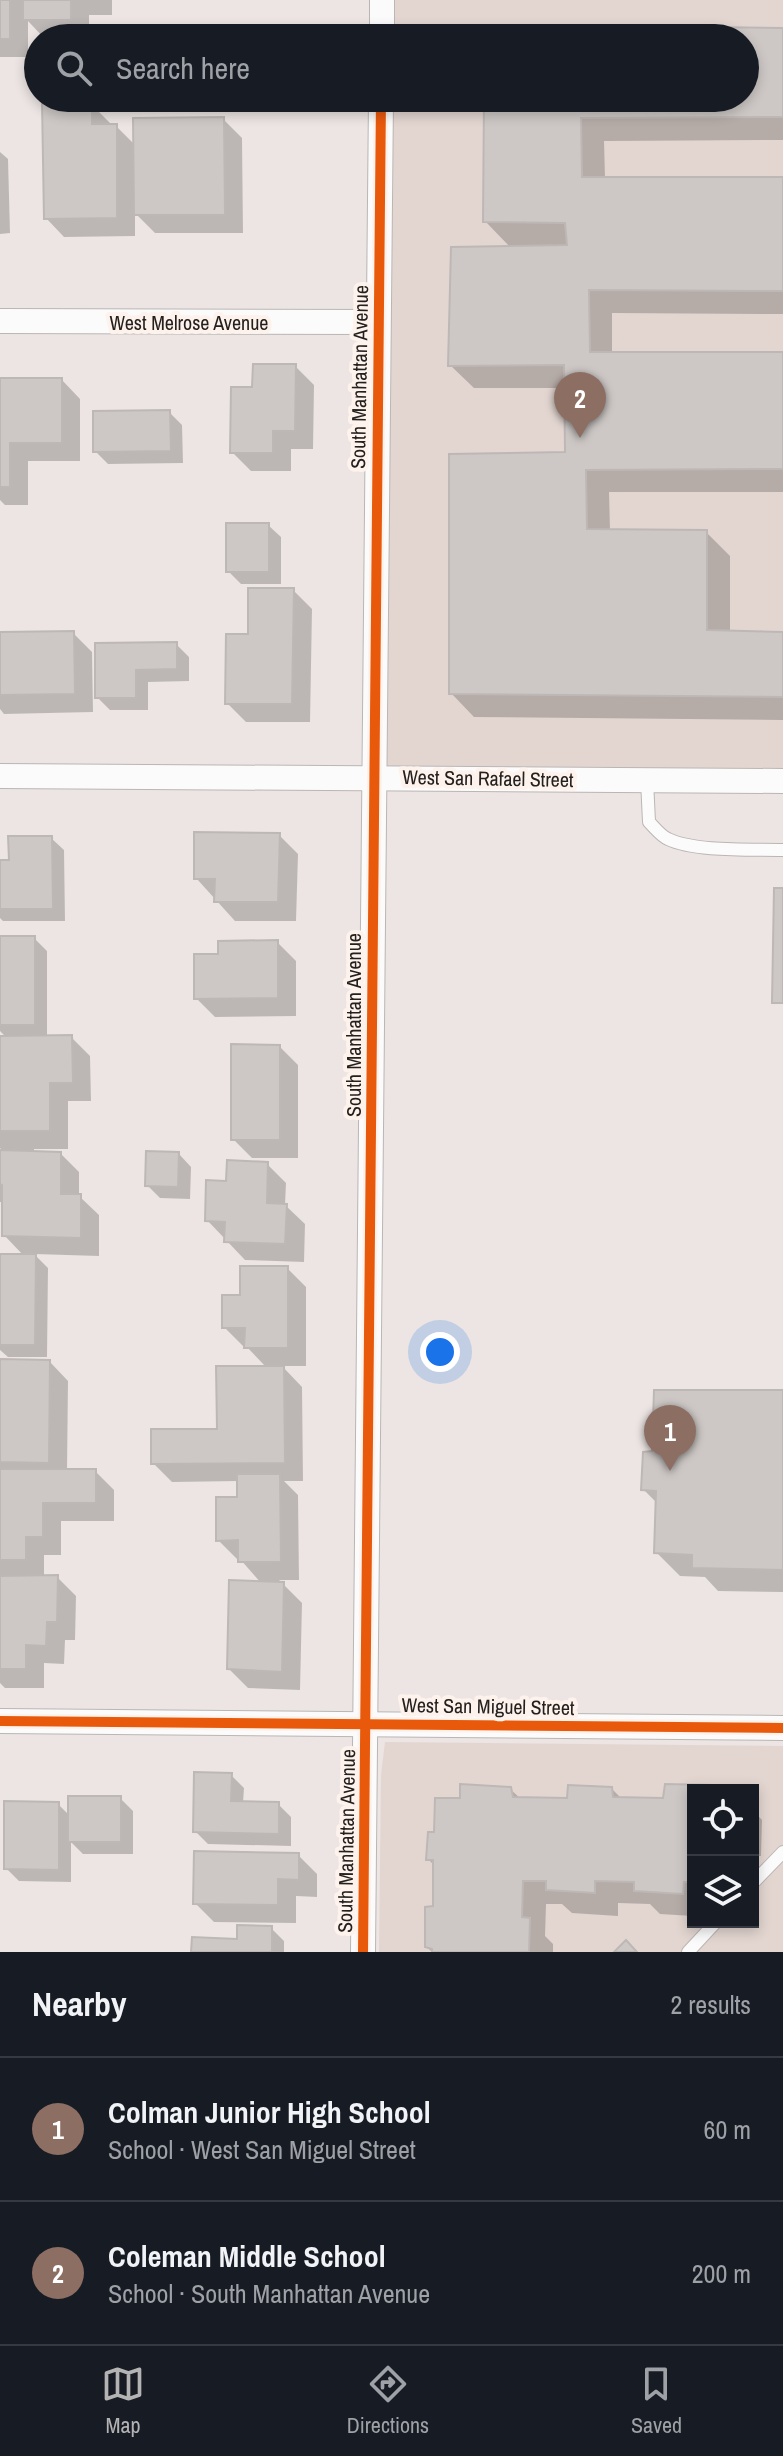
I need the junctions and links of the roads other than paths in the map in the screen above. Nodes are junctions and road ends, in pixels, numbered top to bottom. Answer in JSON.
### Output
{"nodes":[{"id":1,"x":382,"y":0,"type":"edge"},
{"id":2,"x":382,"y":24,"type":"edge"},
{"id":3,"x":381,"y":112,"type":"edge"},
{"id":4,"x":0,"y":321,"type":"edge"},
{"id":5,"x":377,"y":322,"type":"junction"},
{"id":6,"x":0,"y":776,"type":"edge"},
{"id":7,"x":373,"y":777,"type":"junction"},
{"id":8,"x":647,"y":780,"type":"junction"},
{"id":9,"x":783,"y":781,"type":"edge"},
{"id":10,"x":783,"y":850,"type":"edge"},
{"id":11,"x":0,"y":1721,"type":"edge"},
{"id":12,"x":365,"y":1723,"type":"junction"},
{"id":13,"x":783,"y":1728,"type":"edge"},
{"id":14,"x":783,"y":1852,"type":"edge"},
{"id":15,"x":759,"y":1877,"type":"edge"},
{"id":16,"x":710,"y":1928,"type":"edge"},
{"id":17,"x":363,"y":1952,"type":"edge"},
{"id":18,"x":688,"y":1952,"type":"edge"}],
"edges":[{"from":1,"to":2,"type":"street"},
{"from":3,"to":5,"type":"street","name":"South Manhattan Avenue"},
{"from":4,"to":5,"type":"street","name":"West Melrose Avenue"},
{"from":5,"to":7,"type":"street","name":"South Manhattan Avenue"},
{"from":6,"to":7,"type":"street","name":"West San Rafael Street"},
{"from":7,"to":8,"type":"street","name":"West San Rafael Street"},
{"from":7,"to":12,"type":"street","name":"South Manhattan Avenue"},
{"from":8,"to":9,"type":"street","name":"West San Rafael Street"},
{"from":8,"to":10,"type":"lane"},
{"from":11,"to":12,"type":"street","name":"West San Miguel Street"},
{"from":12,"to":13,"type":"street","name":"West San Miguel Street"},
{"from":12,"to":17,"type":"street","name":"South Manhattan Avenue"},
{"from":14,"to":15,"type":"lane"},
{"from":16,"to":18,"type":"lane"}]}
